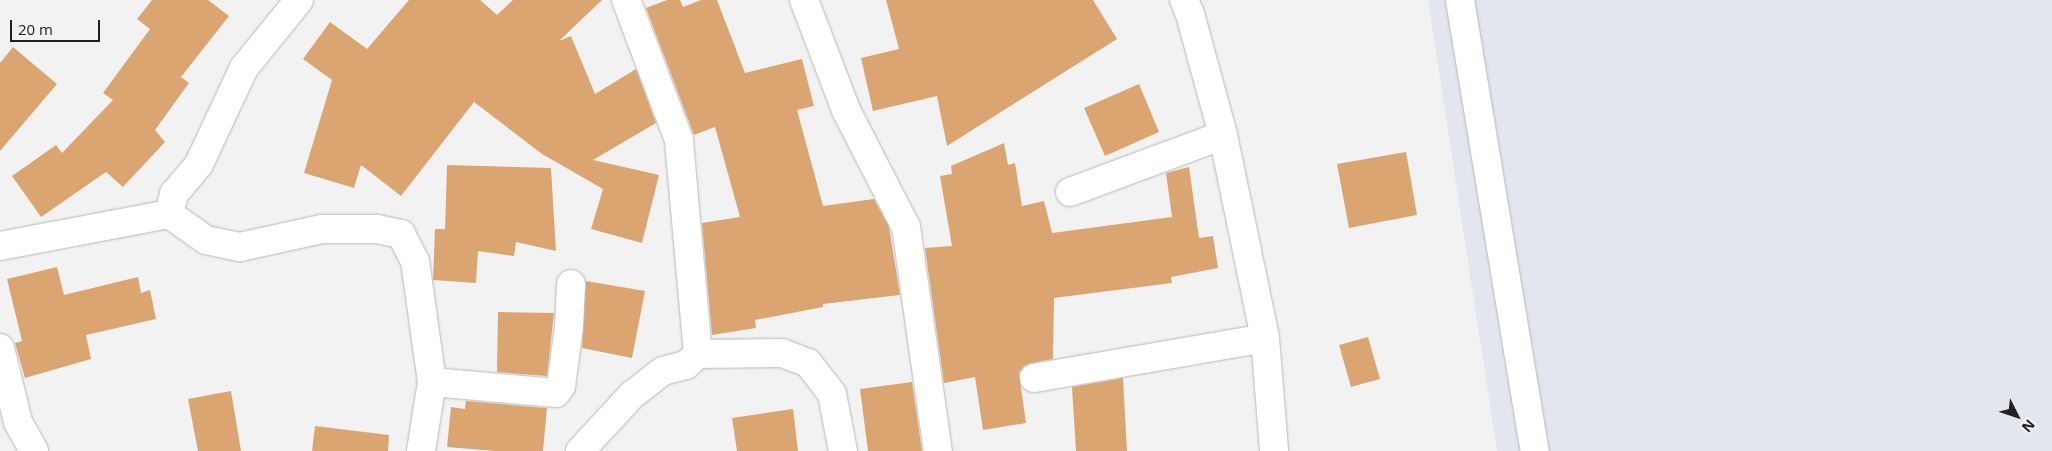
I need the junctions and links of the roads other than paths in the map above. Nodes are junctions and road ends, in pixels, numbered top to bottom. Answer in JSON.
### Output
{"nodes":[{"id":1,"x":626,"y":0,"type":"edge"},
{"id":2,"x":804,"y":0,"type":"edge"},
{"id":3,"x":1184,"y":0,"type":"edge"},
{"id":4,"x":1460,"y":0,"type":"edge"},
{"id":5,"x":289,"y":3,"type":"edge"},
{"id":6,"x":1222,"y":135,"type":"junction"},
{"id":7,"x":1070,"y":192,"type":"dead end"},
{"id":8,"x":169,"y":214,"type":"junction"},
{"id":9,"x":0,"y":246,"type":"edge"},
{"id":10,"x":571,"y":284,"type":"dead end"},
{"id":11,"x":1265,"y":338,"type":"junction"},
{"id":12,"x":0,"y":348,"type":"edge"},
{"id":13,"x":698,"y":354,"type":"junction"},
{"id":14,"x":1034,"y":378,"type":"dead end"},
{"id":15,"x":432,"y":382,"type":"junction"},
{"id":16,"x":34,"y":451,"type":"edge"},
{"id":17,"x":421,"y":451,"type":"edge"},
{"id":18,"x":580,"y":451,"type":"edge"},
{"id":19,"x":843,"y":451,"type":"edge"},
{"id":20,"x":938,"y":451,"type":"edge"},
{"id":21,"x":1274,"y":451,"type":"edge"},
{"id":22,"x":1535,"y":451,"type":"edge"}],
"edges":[{"from":1,"to":13,"type":"street"},
{"from":2,"to":20,"type":"street"},
{"from":3,"to":6,"type":"street"},
{"from":4,"to":22,"type":"street"},
{"from":5,"to":8,"type":"street"},
{"from":6,"to":7,"type":"street"},
{"from":6,"to":11,"type":"street"},
{"from":8,"to":9,"type":"street"},
{"from":8,"to":15,"type":"street"},
{"from":10,"to":15,"type":"street"},
{"from":11,"to":14,"type":"street"},
{"from":11,"to":21,"type":"street"},
{"from":12,"to":16,"type":"street"},
{"from":13,"to":18,"type":"street"},
{"from":13,"to":19,"type":"street"},
{"from":15,"to":17,"type":"street"}]}
